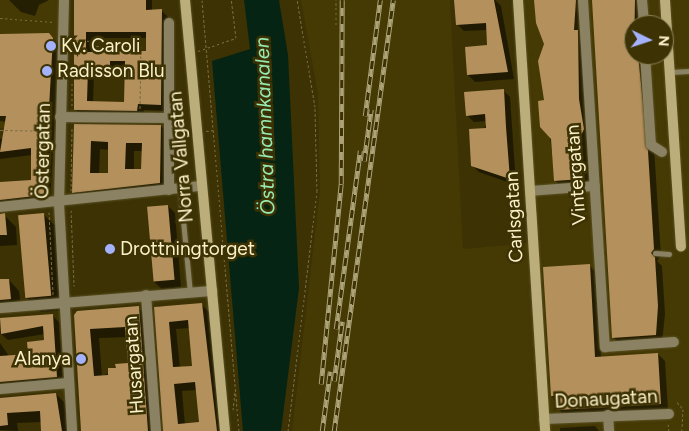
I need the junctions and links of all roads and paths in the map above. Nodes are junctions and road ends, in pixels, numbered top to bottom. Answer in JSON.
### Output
{"nodes":[{"id":1,"x":64,"y":0,"type":"edge"},
{"id":2,"x":185,"y":0,"type":"edge"},
{"id":3,"x":202,"y":0,"type":"edge"},
{"id":4,"x":232,"y":0,"type":"edge"},
{"id":5,"x":297,"y":0,"type":"edge"},
{"id":6,"x":336,"y":0,"type":"edge"},
{"id":7,"x":518,"y":0,"type":"edge"},
{"id":8,"x":583,"y":0,"type":"edge"},
{"id":9,"x":642,"y":0,"type":"edge"},
{"id":10,"x":665,"y":0,"type":"edge"},
{"id":11,"x":643,"y":15,"type":"edge"},
{"id":12,"x":0,"y":18,"type":"edge"},
{"id":13,"x":57,"y":22,"type":"dead end"},
{"id":14,"x":169,"y":23,"type":"dead end"},
{"id":15,"x":336,"y":25,"type":"dead end"},
{"id":16,"x":71,"y":37,"type":"dead end"},
{"id":17,"x":72,"y":40,"type":"junction"},
{"id":18,"x":205,"y":49,"type":"junction"},
{"id":19,"x":72,"y":50,"type":"dead end"},
{"id":20,"x":196,"y":51,"type":"dead end"},
{"id":21,"x":646,"y":65,"type":"edge"},
{"id":22,"x":689,"y":71,"type":"edge"},
{"id":23,"x":670,"y":72,"type":"junction"},
{"id":24,"x":72,"y":79,"type":"dead end"},
{"id":25,"x":60,"y":118,"type":"junction"},
{"id":26,"x":72,"y":118,"type":"junction"},
{"id":27,"x":140,"y":118,"type":"junction"},
{"id":28,"x":168,"y":118,"type":"junction"},
{"id":29,"x":0,"y":130,"type":"edge"},
{"id":30,"x":215,"y":130,"type":"junction"},
{"id":31,"x":203,"y":131,"type":"dead end"},
{"id":32,"x":60,"y":132,"type":"junction"},
{"id":33,"x":662,"y":152,"type":"dead end"},
{"id":34,"x":201,"y":186,"type":"junction"},
{"id":35,"x":595,"y":186,"type":"junction"},
{"id":36,"x":180,"y":189,"type":"junction"},
{"id":37,"x":169,"y":190,"type":"junction"},
{"id":38,"x":530,"y":190,"type":"junction"},
{"id":39,"x":71,"y":203,"type":"junction"},
{"id":40,"x":221,"y":203,"type":"junction"},
{"id":41,"x":59,"y":204,"type":"junction"},
{"id":42,"x":215,"y":204,"type":"dead end"},
{"id":43,"x":0,"y":207,"type":"edge"},
{"id":44,"x":685,"y":245,"type":"edge"},
{"id":45,"x":655,"y":253,"type":"dead end"},
{"id":46,"x":669,"y":254,"type":"dead end"},
{"id":47,"x":227,"y":278,"type":"junction"},
{"id":48,"x":218,"y":279,"type":"dead end"},
{"id":49,"x":212,"y":290,"type":"junction"},
{"id":50,"x":190,"y":292,"type":"junction"},
{"id":51,"x":146,"y":295,"type":"junction"},
{"id":52,"x":69,"y":302,"type":"junction"},
{"id":53,"x":0,"y":308,"type":"edge"},
{"id":54,"x":674,"y":342,"type":"dead end"},
{"id":55,"x":233,"y":350,"type":"junction"},
{"id":56,"x":225,"y":351,"type":"dead end"},
{"id":57,"x":69,"y":383,"type":"junction"},
{"id":58,"x":0,"y":388,"type":"edge"},
{"id":59,"x":236,"y":388,"type":"junction"},
{"id":60,"x":678,"y":402,"type":"dead end"},
{"id":61,"x":669,"y":414,"type":"dead end"},
{"id":62,"x":608,"y":415,"type":"junction"},
{"id":63,"x":232,"y":417,"type":"dead end"},
{"id":64,"x":544,"y":419,"type":"junction"},
{"id":65,"x":72,"y":431,"type":"edge"},
{"id":66,"x":156,"y":431,"type":"edge"},
{"id":67,"x":225,"y":431,"type":"edge"},
{"id":68,"x":239,"y":431,"type":"edge"},
{"id":69,"x":288,"y":431,"type":"edge"},
{"id":70,"x":545,"y":431,"type":"edge"},
{"id":71,"x":608,"y":431,"type":"edge"},
{"id":72,"x":682,"y":431,"type":"edge"}],
"edges":[{"from":1,"to":25,"type":"street","name":"Östergatan"},
{"from":2,"to":34,"type":"street","name":"Norra Vallgatan"},
{"from":3,"to":18,"type":"path"},
{"from":4,"to":18,"type":"path"},
{"from":5,"to":69,"type":"path"},
{"from":6,"to":15,"type":"path"},
{"from":7,"to":38,"type":"street","name":"Carlsgatan"},
{"from":8,"to":35,"type":"street","name":"Vintergatan"},
{"from":9,"to":11,"type":"street"},
{"from":10,"to":23,"type":"street"},
{"from":12,"to":13,"type":"path"},
{"from":14,"to":28,"type":"street","name":"Norra Vallgatan"},
{"from":16,"to":17,"type":"path"},
{"from":17,"to":19,"type":"path"},
{"from":17,"to":27,"type":"path"},
{"from":18,"to":20,"type":"path"},
{"from":18,"to":30,"type":"path"},
{"from":21,"to":33,"type":"street"},
{"from":22,"to":23,"type":"lane"},
{"from":23,"to":44,"type":"street"},
{"from":24,"to":26,"type":"path"},
{"from":25,"to":26,"type":"street"},
{"from":25,"to":32,"type":"street","name":"Östergatan"},
{"from":26,"to":27,"type":"street"},
{"from":26,"to":39,"type":"path"},
{"from":27,"to":28,"type":"street"},
{"from":28,"to":37,"type":"street","name":"Norra Vallgatan"},
{"from":29,"to":32,"type":"path"},
{"from":30,"to":31,"type":"path"},
{"from":30,"to":40,"type":"path"},
{"from":32,"to":41,"type":"street","name":"Östergatan"},
{"from":34,"to":36,"type":"street"},
{"from":34,"to":49,"type":"street","name":"Norra Vallgatan"},
{"from":35,"to":38,"type":"street"},
{"from":35,"to":54,"type":"street","name":"Vintergatan"},
{"from":36,"to":37,"type":"street"},
{"from":36,"to":50,"type":"lane","name":"Norra Vallgatan"},
{"from":37,"to":39,"type":"street"},
{"from":38,"to":64,"type":"street","name":"Carlsgatan"},
{"from":39,"to":41,"type":"street"},
{"from":39,"to":52,"type":"path"},
{"from":40,"to":42,"type":"path"},
{"from":40,"to":47,"type":"path"},
{"from":41,"to":43,"type":"street"},
{"from":41,"to":52,"type":"street","name":"Östergatan"},
{"from":45,"to":46,"type":"lane"},
{"from":47,"to":48,"type":"path"},
{"from":47,"to":55,"type":"path"},
{"from":49,"to":50,"type":"street"},
{"from":49,"to":67,"type":"street","name":"Norra Vallgatan"},
{"from":50,"to":51,"type":"street"},
{"from":51,"to":52,"type":"street"},
{"from":51,"to":66,"type":"street","name":"Husargatan"},
{"from":52,"to":53,"type":"street"},
{"from":52,"to":57,"type":"street","name":"Östergatan"},
{"from":55,"to":56,"type":"path"},
{"from":55,"to":59,"type":"path"},
{"from":57,"to":58,"type":"street"},
{"from":57,"to":65,"type":"street","name":"Östergatan"},
{"from":59,"to":63,"type":"path"},
{"from":59,"to":68,"type":"path"},
{"from":60,"to":72,"type":"path"},
{"from":61,"to":62,"type":"street","name":"Donaugatan"},
{"from":62,"to":64,"type":"street","name":"Donaugatan"},
{"from":62,"to":71,"type":"street"},
{"from":64,"to":70,"type":"street","name":"Carlsgatan"}]}
